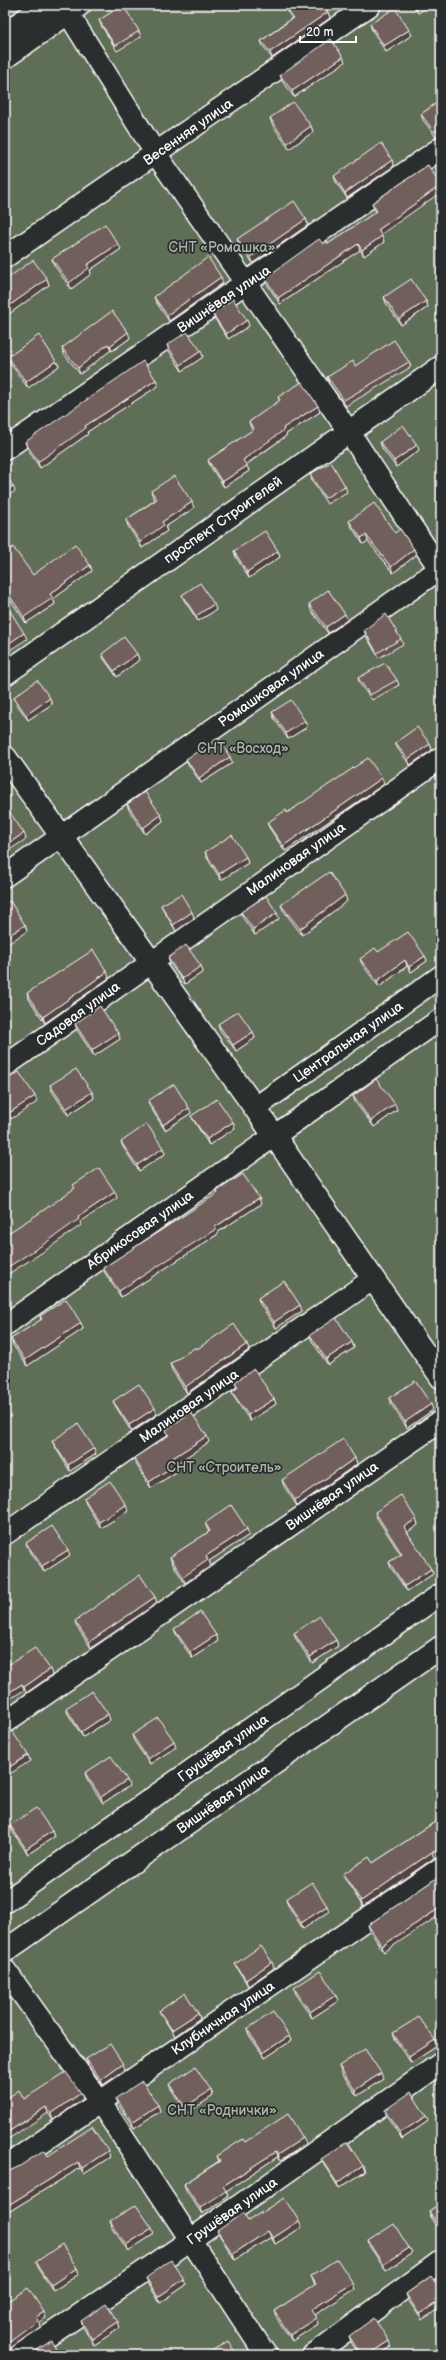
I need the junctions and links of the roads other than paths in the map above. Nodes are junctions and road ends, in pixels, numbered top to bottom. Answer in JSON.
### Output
{"nodes":[{"id":1,"x":45,"y":5,"type":"edge"},
{"id":2,"x":370,"y":5,"type":"edge"},
{"id":3,"x":70,"y":8,"type":"edge"},
{"id":4,"x":5,"y":33,"type":"edge"},
{"id":5,"x":5,"y":58,"type":"edge"},
{"id":6,"x":441,"y":148,"type":"edge"},
{"id":7,"x":156,"y":154,"type":"junction"},
{"id":8,"x":5,"y":257,"type":"edge"},
{"id":9,"x":247,"y":284,"type":"junction"},
{"id":10,"x":441,"y":367,"type":"edge"},
{"id":11,"x":349,"y":432,"type":"junction"},
{"id":12,"x":5,"y":448,"type":"edge"},
{"id":13,"x":441,"y":569,"type":"edge"},
{"id":14,"x":5,"y":674,"type":"edge"},
{"id":15,"x":5,"y":757,"type":"edge"},
{"id":16,"x":441,"y":758,"type":"edge"},
{"id":17,"x":62,"y":836,"type":"junction"},
{"id":18,"x":5,"y":876,"type":"edge"},
{"id":19,"x":151,"y":961,"type":"junction"},
{"id":20,"x":441,"y":976,"type":"edge"},
{"id":21,"x":441,"y":1019,"type":"edge"},
{"id":22,"x":5,"y":1066,"type":"edge"},
{"id":23,"x":255,"y":1108,"type":"junction"},
{"id":24,"x":275,"y":1136,"type":"junction"},
{"id":25,"x":373,"y":1279,"type":"junction"},
{"id":26,"x":5,"y":1325,"type":"edge"},
{"id":27,"x":441,"y":1377,"type":"edge"},
{"id":28,"x":441,"y":1421,"type":"edge"},
{"id":29,"x":5,"y":1534,"type":"edge"},
{"id":30,"x":441,"y":1594,"type":"edge"},
{"id":31,"x":441,"y":1647,"type":"edge"},
{"id":32,"x":5,"y":1722,"type":"edge"},
{"id":33,"x":441,"y":1868,"type":"edge"},
{"id":34,"x":5,"y":1902,"type":"edge"},
{"id":35,"x":5,"y":1950,"type":"edge"},
{"id":36,"x":5,"y":1970,"type":"edge"},
{"id":37,"x":441,"y":2063,"type":"edge"},
{"id":38,"x":100,"y":2102,"type":"junction"},
{"id":39,"x":5,"y":2167,"type":"edge"},
{"id":40,"x":189,"y":2241,"type":"junction"},
{"id":41,"x":441,"y":2261,"type":"edge"},
{"id":42,"x":20,"y":2355,"type":"edge"},
{"id":43,"x":266,"y":2355,"type":"edge"},
{"id":44,"x":313,"y":2355,"type":"edge"}],
"edges":[{"from":1,"to":4,"type":"street"},
{"from":2,"to":7,"type":"street","name":"Весенняя улица"},
{"from":3,"to":5,"type":"street"},
{"from":3,"to":7,"type":"street"},
{"from":6,"to":9,"type":"street","name":"Вишнёвая улица"},
{"from":7,"to":8,"type":"street","name":"Весенняя улица"},
{"from":7,"to":9,"type":"street"},
{"from":9,"to":11,"type":"street"},
{"from":9,"to":12,"type":"street","name":"Вишнёвая улица"},
{"from":10,"to":11,"type":"street","name":"проспект Строителей"},
{"from":11,"to":13,"type":"street"},
{"from":11,"to":14,"type":"street","name":"проспект Строителей"},
{"from":13,"to":17,"type":"street","name":"Ромашковая улица"},
{"from":15,"to":17,"type":"street"},
{"from":16,"to":19,"type":"street","name":"Малиновая улица"},
{"from":17,"to":18,"type":"street","name":"Ромашковая улица"},
{"from":17,"to":19,"type":"street"},
{"from":19,"to":22,"type":"street","name":"Садовая улица"},
{"from":19,"to":23,"type":"street"},
{"from":20,"to":23,"type":"street","name":"Центральная улица"},
{"from":21,"to":24,"type":"street"},
{"from":23,"to":24,"type":"street"},
{"from":24,"to":25,"type":"street"},
{"from":24,"to":26,"type":"street","name":"Абрикосовая улица"},
{"from":25,"to":27,"type":"street"},
{"from":25,"to":29,"type":"street","name":"Малиновая улица"},
{"from":28,"to":32,"type":"street","name":"Вишнёвая улица"},
{"from":30,"to":34,"type":"street","name":"Грушёвая улица"},
{"from":31,"to":35,"type":"street","name":"Вишнёвая улица"},
{"from":33,"to":38,"type":"street","name":"Клубничная улица"},
{"from":36,"to":38,"type":"street"},
{"from":37,"to":40,"type":"street","name":"Грушёвая улица"},
{"from":38,"to":39,"type":"street","name":"Клубничная улица"},
{"from":38,"to":40,"type":"street"},
{"from":40,"to":42,"type":"street","name":"Грушёвая улица"},
{"from":40,"to":43,"type":"street"},
{"from":41,"to":44,"type":"street"}]}
